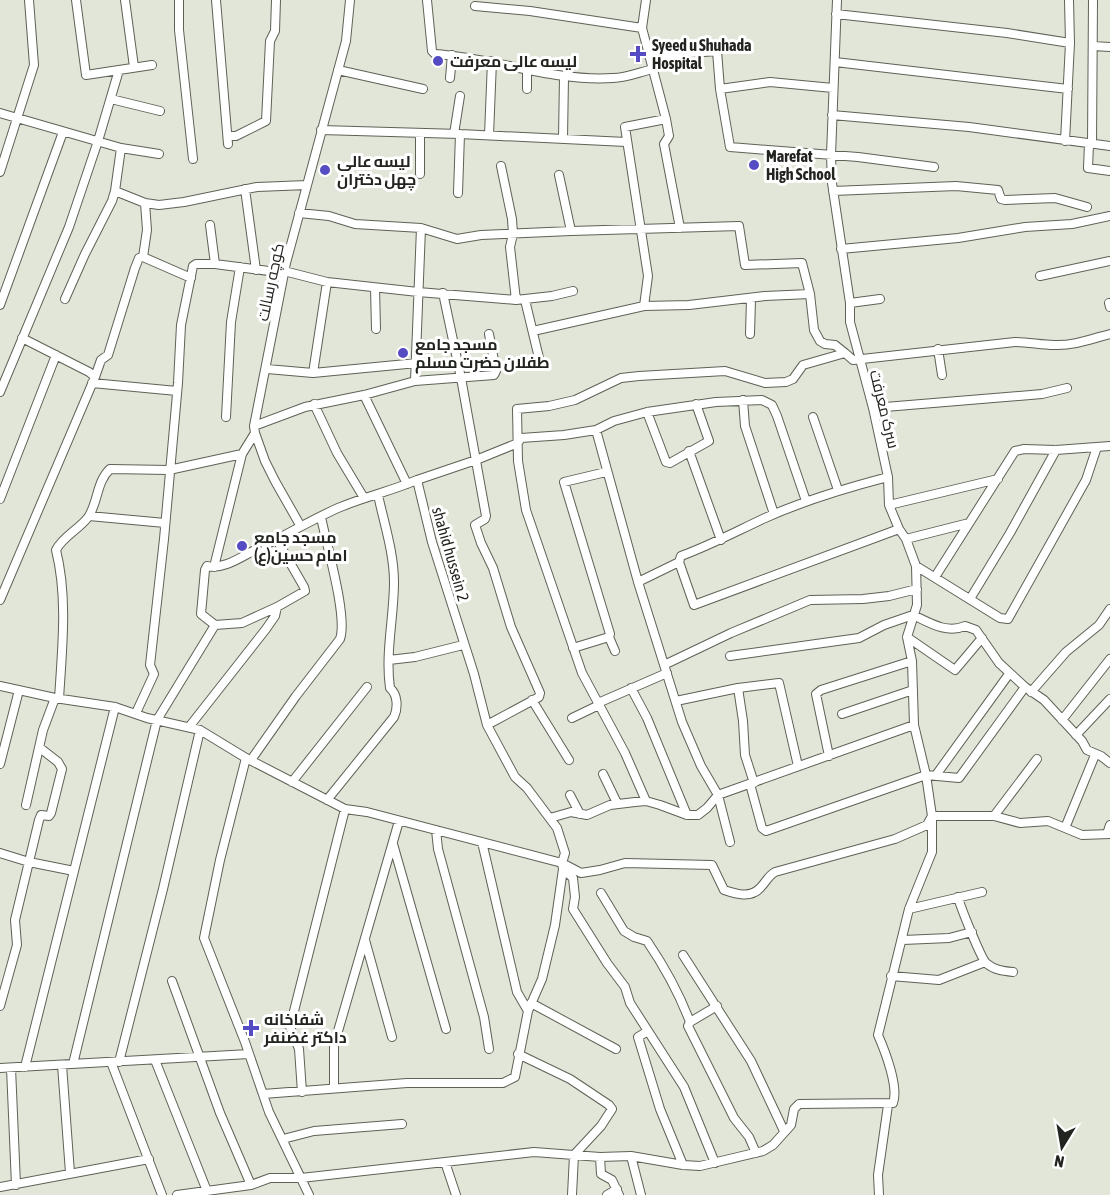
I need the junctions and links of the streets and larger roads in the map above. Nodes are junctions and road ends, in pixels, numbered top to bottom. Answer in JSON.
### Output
{"nodes":[{"id":1,"x":29,"y":0,"type":"edge"},
{"id":2,"x":76,"y":0,"type":"edge"},
{"id":3,"x":125,"y":0,"type":"edge"},
{"id":4,"x":179,"y":0,"type":"edge"},
{"id":5,"x":216,"y":0,"type":"edge"},
{"id":6,"x":276,"y":0,"type":"edge"},
{"id":7,"x":350,"y":0,"type":"edge"},
{"id":8,"x":427,"y":0,"type":"edge"},
{"id":9,"x":646,"y":0,"type":"edge"},
{"id":10,"x":837,"y":0,"type":"edge"},
{"id":11,"x":1069,"y":0,"type":"edge"},
{"id":12,"x":1093,"y":0,"type":"edge"},
{"id":13,"x":475,"y":6,"type":"dead end"},
{"id":14,"x":836,"y":14,"type":"junction"},
{"id":15,"x":642,"y":28,"type":"junction"},
{"id":16,"x":1070,"y":43,"type":"junction"},
{"id":17,"x":1093,"y":46,"type":"junction"},
{"id":18,"x":1110,"y":47,"type":"edge"},
{"id":19,"x":452,"y":55,"type":"junction"},
{"id":20,"x":650,"y":56,"type":"junction"},
{"id":21,"x":492,"y":61,"type":"junction"},
{"id":22,"x":835,"y":62,"type":"junction"},
{"id":23,"x":152,"y":65,"type":"dead end"},
{"id":24,"x":134,"y":67,"type":"junction"},
{"id":25,"x":526,"y":68,"type":"junction"},
{"id":26,"x":653,"y":69,"type":"junction"},
{"id":27,"x":119,"y":70,"type":"junction"},
{"id":28,"x":338,"y":70,"type":"junction"},
{"id":29,"x":564,"y":77,"type":"junction"},
{"id":30,"x":450,"y":78,"type":"dead end"},
{"id":31,"x":833,"y":88,"type":"junction"},
{"id":32,"x":423,"y":89,"type":"dead end"},
{"id":33,"x":527,"y":89,"type":"dead end"},
{"id":34,"x":720,"y":89,"type":"junction"},
{"id":35,"x":1068,"y":89,"type":"junction"},
{"id":36,"x":460,"y":96,"type":"dead end"},
{"id":37,"x":111,"y":99,"type":"junction"},
{"id":38,"x":160,"y":111,"type":"dead end"},
{"id":39,"x":0,"y":113,"type":"edge"},
{"id":40,"x":832,"y":115,"type":"junction"},
{"id":41,"x":18,"y":118,"type":"junction"},
{"id":42,"x":666,"y":119,"type":"junction"},
{"id":43,"x":321,"y":130,"type":"junction"},
{"id":44,"x":63,"y":132,"type":"junction"},
{"id":45,"x":420,"y":134,"type":"junction"},
{"id":46,"x":457,"y":134,"type":"junction"},
{"id":47,"x":489,"y":135,"type":"junction"},
{"id":48,"x":563,"y":138,"type":"junction"},
{"id":49,"x":98,"y":141,"type":"junction"},
{"id":50,"x":1065,"y":141,"type":"junction"},
{"id":51,"x":626,"y":142,"type":"junction"},
{"id":52,"x":1091,"y":144,"type":"junction"},
{"id":53,"x":1110,"y":146,"type":"edge"},
{"id":54,"x":121,"y":148,"type":"junction"},
{"id":55,"x":159,"y":154,"type":"dead end"},
{"id":56,"x":831,"y":155,"type":"junction"},
{"id":57,"x":193,"y":159,"type":"dead end"},
{"id":58,"x":2,"y":161,"type":"edge"},
{"id":59,"x":501,"y":166,"type":"dead end"},
{"id":60,"x":934,"y":167,"type":"dead end"},
{"id":61,"x":1110,"y":171,"type":"edge"},
{"id":62,"x":0,"y":172,"type":"edge"},
{"id":63,"x":420,"y":174,"type":"dead end"},
{"id":64,"x":559,"y":175,"type":"dead end"},
{"id":65,"x":307,"y":185,"type":"junction"},
{"id":66,"x":245,"y":189,"type":"junction"},
{"id":67,"x":115,"y":191,"type":"junction"},
{"id":68,"x":833,"y":191,"type":"junction"},
{"id":69,"x":458,"y":193,"type":"dead end"},
{"id":70,"x":145,"y":203,"type":"junction"},
{"id":71,"x":1087,"y":207,"type":"dead end"},
{"id":72,"x":299,"y":213,"type":"junction"},
{"id":73,"x":1110,"y":216,"type":"edge"},
{"id":74,"x":210,"y":225,"type":"dead end"},
{"id":75,"x":421,"y":228,"type":"junction"},
{"id":76,"x":640,"y":228,"type":"junction"},
{"id":77,"x":680,"y":228,"type":"junction"},
{"id":78,"x":570,"y":231,"type":"junction"},
{"id":79,"x":513,"y":234,"type":"junction"},
{"id":80,"x":841,"y":249,"type":"junction"},
{"id":81,"x":143,"y":257,"type":"junction"},
{"id":82,"x":1110,"y":261,"type":"edge"},
{"id":83,"x":215,"y":264,"type":"junction"},
{"id":84,"x":240,"y":267,"type":"junction"},
{"id":85,"x":256,"y":270,"type":"junction"},
{"id":86,"x":284,"y":272,"type":"junction"},
{"id":87,"x":1040,"y":276,"type":"dead end"},
{"id":88,"x":191,"y":279,"type":"junction"},
{"id":89,"x":327,"y":282,"type":"junction"},
{"id":90,"x":375,"y":288,"type":"junction"},
{"id":91,"x":573,"y":291,"type":"dead end"},
{"id":92,"x":418,"y":292,"type":"junction"},
{"id":93,"x":443,"y":293,"type":"junction"},
{"id":94,"x":810,"y":294,"type":"junction"},
{"id":95,"x":65,"y":299,"type":"dead end"},
{"id":96,"x":751,"y":299,"type":"junction"},
{"id":97,"x":880,"y":299,"type":"dead end"},
{"id":98,"x":520,"y":300,"type":"junction"},
{"id":99,"x":850,"y":303,"type":"junction"},
{"id":100,"x":0,"y":305,"type":"edge"},
{"id":101,"x":644,"y":306,"type":"junction"},
{"id":102,"x":376,"y":329,"type":"dead end"},
{"id":103,"x":533,"y":331,"type":"junction"},
{"id":104,"x":489,"y":334,"type":"dead end"},
{"id":105,"x":750,"y":334,"type":"dead end"},
{"id":106,"x":1110,"y":334,"type":"edge"},
{"id":107,"x":22,"y":338,"type":"junction"},
{"id":108,"x":938,"y":349,"type":"junction"},
{"id":109,"x":845,"y":353,"type":"junction"},
{"id":110,"x":56,"y":355,"type":"junction"},
{"id":111,"x":859,"y":359,"type":"junction"},
{"id":112,"x":540,"y":362,"type":"dead end"},
{"id":113,"x":417,"y":363,"type":"junction"},
{"id":114,"x":267,"y":369,"type":"junction"},
{"id":115,"x":313,"y":373,"type":"junction"},
{"id":116,"x":942,"y":375,"type":"dead end"},
{"id":117,"x":461,"y":378,"type":"junction"},
{"id":118,"x":94,"y":380,"type":"junction"},
{"id":119,"x":415,"y":381,"type":"junction"},
{"id":120,"x":1067,"y":388,"type":"dead end"},
{"id":121,"x":0,"y":392,"type":"edge"},
{"id":122,"x":177,"y":392,"type":"junction"},
{"id":123,"x":364,"y":395,"type":"junction"},
{"id":124,"x":743,"y":400,"type":"junction"},
{"id":125,"x":314,"y":404,"type":"junction"},
{"id":126,"x":696,"y":404,"type":"junction"},
{"id":127,"x":873,"y":408,"type":"junction"},
{"id":128,"x":647,"y":412,"type":"junction"},
{"id":129,"x":226,"y":417,"type":"dead end"},
{"id":130,"x":813,"y":417,"type":"dead end"},
{"id":131,"x":255,"y":429,"type":"junction"},
{"id":132,"x":596,"y":430,"type":"junction"},
{"id":133,"x":518,"y":443,"type":"junction"},
{"id":134,"x":1110,"y":446,"type":"edge"},
{"id":135,"x":1097,"y":447,"type":"junction"},
{"id":136,"x":1056,"y":450,"type":"junction"},
{"id":137,"x":689,"y":451,"type":"junction"},
{"id":138,"x":242,"y":454,"type":"junction"},
{"id":139,"x":476,"y":460,"type":"junction"},
{"id":140,"x":169,"y":470,"type":"junction"},
{"id":141,"x":606,"y":472,"type":"junction"},
{"id":142,"x":888,"y":477,"type":"junction"},
{"id":143,"x":998,"y":479,"type":"junction"},
{"id":144,"x":417,"y":480,"type":"junction"},
{"id":145,"x":407,"y":484,"type":"junction"},
{"id":146,"x":838,"y":490,"type":"junction"},
{"id":147,"x":378,"y":495,"type":"junction"},
{"id":148,"x":364,"y":498,"type":"junction"},
{"id":149,"x":0,"y":499,"type":"edge"},
{"id":150,"x":806,"y":501,"type":"junction"},
{"id":151,"x":889,"y":505,"type":"junction"},
{"id":152,"x":774,"y":514,"type":"junction"},
{"id":153,"x":89,"y":516,"type":"junction"},
{"id":154,"x":321,"y":517,"type":"junction"},
{"id":155,"x":165,"y":522,"type":"junction"},
{"id":156,"x":969,"y":524,"type":"junction"},
{"id":157,"x":300,"y":525,"type":"junction"},
{"id":158,"x":899,"y":529,"type":"junction"},
{"id":159,"x":906,"y":539,"type":"junction"},
{"id":160,"x":277,"y":540,"type":"junction"},
{"id":161,"x":721,"y":540,"type":"junction"},
{"id":162,"x":679,"y":562,"type":"junction"},
{"id":163,"x":916,"y":566,"type":"junction"},
{"id":164,"x":214,"y":567,"type":"junction"},
{"id":165,"x":935,"y":577,"type":"junction"},
{"id":166,"x":638,"y":582,"type":"junction"},
{"id":167,"x":917,"y":589,"type":"junction"},
{"id":168,"x":970,"y":599,"type":"junction"},
{"id":169,"x":0,"y":600,"type":"edge"},
{"id":170,"x":277,"y":607,"type":"junction"},
{"id":171,"x":1110,"y":609,"type":"edge"},
{"id":172,"x":913,"y":615,"type":"junction"},
{"id":173,"x":215,"y":625,"type":"junction"},
{"id":174,"x":609,"y":637,"type":"junction"},
{"id":175,"x":907,"y":637,"type":"junction"},
{"id":176,"x":982,"y":638,"type":"junction"},
{"id":177,"x":463,"y":645,"type":"junction"},
{"id":178,"x":573,"y":648,"type":"junction"},
{"id":179,"x":615,"y":651,"type":"dead end"},
{"id":180,"x":730,"y":656,"type":"dead end"},
{"id":181,"x":1110,"y":659,"type":"edge"},
{"id":182,"x":389,"y":660,"type":"junction"},
{"id":183,"x":912,"y":661,"type":"junction"},
{"id":184,"x":665,"y":669,"type":"junction"},
{"id":185,"x":1009,"y":674,"type":"junction"},
{"id":186,"x":0,"y":686,"type":"edge"},
{"id":187,"x":367,"y":687,"type":"dead end"},
{"id":188,"x":631,"y":688,"type":"junction"},
{"id":189,"x":738,"y":688,"type":"junction"},
{"id":190,"x":1028,"y":689,"type":"junction"},
{"id":191,"x":18,"y":690,"type":"junction"},
{"id":192,"x":913,"y":690,"type":"junction"},
{"id":193,"x":57,"y":698,"type":"junction"},
{"id":194,"x":1110,"y":699,"type":"edge"},
{"id":195,"x":532,"y":700,"type":"junction"},
{"id":196,"x":676,"y":701,"type":"junction"},
{"id":197,"x":598,"y":704,"type":"junction"},
{"id":198,"x":115,"y":707,"type":"junction"},
{"id":199,"x":136,"y":714,"type":"junction"},
{"id":200,"x":842,"y":714,"type":"dead end"},
{"id":201,"x":572,"y":718,"type":"dead end"},
{"id":202,"x":156,"y":720,"type":"junction"},
{"id":203,"x":1062,"y":720,"type":"junction"},
{"id":204,"x":487,"y":725,"type":"junction"},
{"id":205,"x":914,"y":725,"type":"junction"},
{"id":206,"x":189,"y":727,"type":"junction"},
{"id":207,"x":200,"y":730,"type":"junction"},
{"id":208,"x":1076,"y":735,"type":"junction"},
{"id":209,"x":40,"y":748,"type":"junction"},
{"id":210,"x":1095,"y":755,"type":"junction"},
{"id":211,"x":829,"y":756,"type":"junction"},
{"id":212,"x":249,"y":759,"type":"junction"},
{"id":213,"x":1037,"y":759,"type":"dead end"},
{"id":214,"x":569,"y":760,"type":"dead end"},
{"id":215,"x":1110,"y":763,"type":"edge"},
{"id":216,"x":0,"y":764,"type":"edge"},
{"id":217,"x":798,"y":766,"type":"junction"},
{"id":218,"x":603,"y":774,"type":"dead end"},
{"id":219,"x":926,"y":775,"type":"junction"},
{"id":220,"x":936,"y":775,"type":"junction"},
{"id":221,"x":292,"y":782,"type":"junction"},
{"id":222,"x":752,"y":783,"type":"junction"},
{"id":223,"x":570,"y":795,"type":"dead end"},
{"id":224,"x":718,"y":795,"type":"junction"},
{"id":225,"x":327,"y":800,"type":"junction"},
{"id":226,"x":646,"y":801,"type":"junction"},
{"id":227,"x":617,"y":803,"type":"junction"},
{"id":228,"x":26,"y":805,"type":"dead end"},
{"id":229,"x":345,"y":809,"type":"junction"},
{"id":230,"x":580,"y":814,"type":"junction"},
{"id":231,"x":687,"y":815,"type":"junction"},
{"id":232,"x":932,"y":816,"type":"junction"},
{"id":233,"x":994,"y":816,"type":"junction"},
{"id":234,"x":550,"y":818,"type":"junction"},
{"id":235,"x":399,"y":821,"type":"junction"},
{"id":236,"x":1110,"y":825,"type":"edge"},
{"id":237,"x":1065,"y":828,"type":"junction"},
{"id":238,"x":436,"y":830,"type":"junction"},
{"id":239,"x":1108,"y":834,"type":"edge"},
{"id":240,"x":482,"y":842,"type":"junction"},
{"id":241,"x":730,"y":842,"type":"dead end"},
{"id":242,"x":393,"y":843,"type":"junction"},
{"id":243,"x":0,"y":853,"type":"edge"},
{"id":244,"x":29,"y":862,"type":"junction"},
{"id":245,"x":563,"y":866,"type":"junction"},
{"id":246,"x":74,"y":871,"type":"junction"},
{"id":247,"x":601,"y":892,"type":"dead end"},
{"id":248,"x":982,"y":892,"type":"dead end"},
{"id":249,"x":958,"y":897,"type":"junction"},
{"id":250,"x":909,"y":909,"type":"junction"},
{"id":251,"x":972,"y":932,"type":"junction"},
{"id":252,"x":365,"y":939,"type":"junction"},
{"id":253,"x":903,"y":940,"type":"junction"},
{"id":254,"x":683,"y":955,"type":"dead end"},
{"id":255,"x":985,"y":962,"type":"junction"},
{"id":256,"x":1013,"y":972,"type":"dead end"},
{"id":257,"x":891,"y":976,"type":"junction"},
{"id":258,"x":172,"y":981,"type":"dead end"},
{"id":259,"x":0,"y":1006,"type":"edge"},
{"id":260,"x":717,"y":1006,"type":"junction"},
{"id":261,"x":529,"y":1007,"type":"junction"},
{"id":262,"x":690,"y":1022,"type":"junction"},
{"id":263,"x":446,"y":1029,"type":"dead end"},
{"id":264,"x":648,"y":1031,"type":"junction"},
{"id":265,"x":392,"y":1037,"type":"dead end"},
{"id":266,"x":489,"y":1048,"type":"dead end"},
{"id":267,"x":616,"y":1049,"type":"dead end"},
{"id":268,"x":249,"y":1054,"type":"junction"},
{"id":269,"x":518,"y":1054,"type":"junction"},
{"id":270,"x":200,"y":1058,"type":"junction"},
{"id":271,"x":155,"y":1060,"type":"junction"},
{"id":272,"x":115,"y":1062,"type":"junction"},
{"id":273,"x":73,"y":1064,"type":"junction"},
{"id":274,"x":62,"y":1065,"type":"junction"},
{"id":275,"x":25,"y":1067,"type":"junction"},
{"id":276,"x":0,"y":1068,"type":"edge"},
{"id":277,"x":11,"y":1068,"type":"junction"},
{"id":278,"x":334,"y":1088,"type":"junction"},
{"id":279,"x":302,"y":1092,"type":"junction"},
{"id":280,"x":263,"y":1094,"type":"junction"},
{"id":281,"x":888,"y":1105,"type":"junction"},
{"id":282,"x":402,"y":1124,"type":"dead end"},
{"id":283,"x":784,"y":1131,"type":"junction"},
{"id":284,"x":283,"y":1139,"type":"junction"},
{"id":285,"x":756,"y":1152,"type":"junction"},
{"id":286,"x":574,"y":1155,"type":"junction"},
{"id":287,"x":631,"y":1156,"type":"junction"},
{"id":288,"x":600,"y":1157,"type":"junction"},
{"id":289,"x":149,"y":1159,"type":"junction"},
{"id":290,"x":445,"y":1162,"type":"junction"},
{"id":291,"x":715,"y":1163,"type":"junction"},
{"id":292,"x":683,"y":1165,"type":"junction"},
{"id":293,"x":70,"y":1173,"type":"junction"},
{"id":294,"x":301,"y":1178,"type":"junction"},
{"id":295,"x":16,"y":1185,"type":"junction"},
{"id":296,"x":247,"y":1185,"type":"junction"},
{"id":297,"x":0,"y":1186,"type":"edge"},
{"id":298,"x":204,"y":1192,"type":"edge"},
{"id":299,"x":618,"y":1192,"type":"edge"},
{"id":300,"x":162,"y":1195,"type":"edge"},
{"id":301,"x":177,"y":1195,"type":"edge"},
{"id":302,"x":247,"y":1195,"type":"edge"},
{"id":303,"x":309,"y":1195,"type":"edge"},
{"id":304,"x":456,"y":1195,"type":"edge"},
{"id":305,"x":572,"y":1195,"type":"edge"},
{"id":306,"x":607,"y":1195,"type":"edge"},
{"id":307,"x":642,"y":1195,"type":"edge"},
{"id":308,"x":879,"y":1195,"type":"edge"}],
"edges":[{"from":1,"to":41,"type":"street"},
{"from":2,"to":27,"type":"street"},
{"from":3,"to":24,"type":"street"},
{"from":4,"to":57,"type":"street"},
{"from":5,"to":6,"type":"street"},
{"from":7,"to":28,"type":"street","name":"کوچه رسالت"},
{"from":8,"to":19,"type":"street"},
{"from":9,"to":15,"type":"street"},
{"from":10,"to":14,"type":"street","name":"سرک معرفت"},
{"from":11,"to":16,"type":"street"},
{"from":12,"to":17,"type":"street"},
{"from":13,"to":15,"type":"street"},
{"from":14,"to":16,"type":"street"},
{"from":14,"to":22,"type":"street","name":"سرک معرفت"},
{"from":15,"to":20,"type":"street"},
{"from":16,"to":35,"type":"street"},
{"from":17,"to":18,"type":"street"},
{"from":17,"to":52,"type":"street"},
{"from":19,"to":21,"type":"street"},
{"from":19,"to":30,"type":"street"},
{"from":20,"to":26,"type":"street"},
{"from":20,"to":34,"type":"street"},
{"from":21,"to":25,"type":"street"},
{"from":21,"to":47,"type":"street"},
{"from":22,"to":31,"type":"street","name":"سرک معرفت"},
{"from":22,"to":35,"type":"street"},
{"from":23,"to":24,"type":"street"},
{"from":24,"to":27,"type":"street"},
{"from":25,"to":29,"type":"street"},
{"from":25,"to":33,"type":"street"},
{"from":26,"to":29,"type":"street"},
{"from":26,"to":42,"type":"street"},
{"from":27,"to":37,"type":"street"},
{"from":28,"to":32,"type":"street"},
{"from":28,"to":43,"type":"street","name":"کوچه رسالت"},
{"from":29,"to":48,"type":"street"},
{"from":31,"to":34,"type":"street"},
{"from":31,"to":40,"type":"street","name":"سرک معرفت"},
{"from":34,"to":56,"type":"street"},
{"from":35,"to":50,"type":"street"},
{"from":36,"to":46,"type":"street"},
{"from":37,"to":38,"type":"street"},
{"from":37,"to":49,"type":"street"},
{"from":39,"to":41,"type":"street"},
{"from":40,"to":50,"type":"street"},
{"from":40,"to":56,"type":"street","name":"سرک معرفت"},
{"from":41,"to":44,"type":"street"},
{"from":41,"to":58,"type":"street"},
{"from":42,"to":51,"type":"street"},
{"from":42,"to":77,"type":"street"},
{"from":43,"to":45,"type":"street"},
{"from":43,"to":65,"type":"street","name":"کوچه رسالت"},
{"from":44,"to":49,"type":"street"},
{"from":44,"to":100,"type":"street"},
{"from":45,"to":46,"type":"street"},
{"from":45,"to":63,"type":"street"},
{"from":46,"to":47,"type":"street"},
{"from":46,"to":69,"type":"street"},
{"from":47,"to":48,"type":"street"},
{"from":48,"to":51,"type":"street"},
{"from":49,"to":54,"type":"street"},
{"from":49,"to":107,"type":"street"},
{"from":50,"to":52,"type":"street"},
{"from":51,"to":76,"type":"street"},
{"from":52,"to":53,"type":"street"},
{"from":52,"to":61,"type":"street"},
{"from":54,"to":55,"type":"street"},
{"from":54,"to":67,"type":"street"},
{"from":56,"to":60,"type":"street"},
{"from":56,"to":68,"type":"street","name":"سرک معرفت"},
{"from":58,"to":62,"type":"street"},
{"from":59,"to":79,"type":"street"},
{"from":64,"to":78,"type":"street"},
{"from":65,"to":66,"type":"street"},
{"from":65,"to":72,"type":"street","name":"کوچه رسالت"},
{"from":66,"to":70,"type":"street"},
{"from":66,"to":85,"type":"street"},
{"from":67,"to":70,"type":"street"},
{"from":67,"to":95,"type":"street"},
{"from":68,"to":71,"type":"street"},
{"from":68,"to":80,"type":"street","name":"سرک معرفت"},
{"from":70,"to":81,"type":"street"},
{"from":72,"to":75,"type":"street"},
{"from":72,"to":86,"type":"street","name":"کوچه رسالت"},
{"from":73,"to":80,"type":"street"},
{"from":74,"to":83,"type":"street"},
{"from":75,"to":79,"type":"street"},
{"from":75,"to":92,"type":"street"},
{"from":76,"to":77,"type":"street"},
{"from":76,"to":78,"type":"street"},
{"from":76,"to":101,"type":"street"},
{"from":77,"to":94,"type":"street"},
{"from":78,"to":79,"type":"street"},
{"from":79,"to":98,"type":"street"},
{"from":80,"to":99,"type":"street","name":"سرک معرفت"},
{"from":81,"to":88,"type":"street"},
{"from":81,"to":118,"type":"street"},
{"from":82,"to":87,"type":"street"},
{"from":83,"to":84,"type":"street"},
{"from":83,"to":88,"type":"street"},
{"from":84,"to":85,"type":"street"},
{"from":84,"to":129,"type":"street"},
{"from":85,"to":86,"type":"street"},
{"from":86,"to":89,"type":"street"},
{"from":86,"to":114,"type":"street","name":"کوچه رسالت"},
{"from":88,"to":122,"type":"street"},
{"from":89,"to":90,"type":"street"},
{"from":89,"to":115,"type":"street"},
{"from":90,"to":92,"type":"street"},
{"from":90,"to":102,"type":"street"},
{"from":91,"to":98,"type":"street"},
{"from":92,"to":93,"type":"street"},
{"from":92,"to":113,"type":"street"},
{"from":93,"to":98,"type":"street"},
{"from":93,"to":117,"type":"street"},
{"from":94,"to":96,"type":"street"},
{"from":94,"to":109,"type":"street"},
{"from":96,"to":101,"type":"street"},
{"from":96,"to":105,"type":"street"},
{"from":97,"to":99,"type":"street"},
{"from":98,"to":103,"type":"street"},
{"from":99,"to":111,"type":"street","name":"سرک معرفت"},
{"from":101,"to":103,"type":"street"},
{"from":103,"to":112,"type":"street"},
{"from":104,"to":117,"type":"street"},
{"from":106,"to":108,"type":"street"},
{"from":107,"to":110,"type":"street"},
{"from":107,"to":121,"type":"street"},
{"from":108,"to":111,"type":"street"},
{"from":108,"to":116,"type":"street"},
{"from":109,"to":111,"type":"street"},
{"from":109,"to":133,"type":"street"},
{"from":110,"to":118,"type":"street"},
{"from":110,"to":149,"type":"street"},
{"from":111,"to":127,"type":"street","name":"سرک معرفت"},
{"from":113,"to":115,"type":"street"},
{"from":113,"to":119,"type":"street"},
{"from":114,"to":115,"type":"street"},
{"from":114,"to":131,"type":"street","name":"کوچه رسالت"},
{"from":117,"to":119,"type":"street"},
{"from":117,"to":139,"type":"street"},
{"from":118,"to":122,"type":"street"},
{"from":118,"to":169,"type":"street"},
{"from":119,"to":123,"type":"street"},
{"from":120,"to":127,"type":"street"},
{"from":122,"to":140,"type":"street"},
{"from":123,"to":125,"type":"street"},
{"from":123,"to":145,"type":"street"},
{"from":124,"to":126,"type":"street"},
{"from":124,"to":150,"type":"street"},
{"from":124,"to":152,"type":"street"},
{"from":125,"to":131,"type":"street"},
{"from":125,"to":148,"type":"street"},
{"from":126,"to":128,"type":"street"},
{"from":126,"to":137,"type":"street"},
{"from":127,"to":142,"type":"street","name":"سرک معرفت"},
{"from":128,"to":132,"type":"street"},
{"from":128,"to":137,"type":"street"},
{"from":130,"to":146,"type":"street"},
{"from":131,"to":138,"type":"street","name":"کوچه رسالت"},
{"from":131,"to":157,"type":"street"},
{"from":132,"to":133,"type":"street"},
{"from":132,"to":141,"type":"street"},
{"from":133,"to":139,"type":"street"},
{"from":133,"to":178,"type":"street"},
{"from":134,"to":135,"type":"street"},
{"from":135,"to":136,"type":"street"},
{"from":135,"to":168,"type":"street"},
{"from":136,"to":143,"type":"street"},
{"from":136,"to":168,"type":"street"},
{"from":137,"to":161,"type":"street"},
{"from":138,"to":140,"type":"street"},
{"from":138,"to":164,"type":"street","name":"کوچه رسالت"},
{"from":139,"to":144,"type":"street"},
{"from":139,"to":195,"type":"street"},
{"from":140,"to":153,"type":"street"},
{"from":140,"to":155,"type":"street"},
{"from":141,"to":166,"type":"street"},
{"from":141,"to":174,"type":"street"},
{"from":142,"to":146,"type":"street"},
{"from":142,"to":151,"type":"street","name":"سرک معرفت"},
{"from":143,"to":151,"type":"street"},
{"from":143,"to":156,"type":"street"},
{"from":144,"to":145,"type":"street"},
{"from":144,"to":177,"type":"street","name":"shahid hussein 2"},
{"from":145,"to":147,"type":"street"},
{"from":146,"to":150,"type":"street"},
{"from":147,"to":148,"type":"street"},
{"from":147,"to":182,"type":"street"},
{"from":148,"to":154,"type":"street"},
{"from":150,"to":152,"type":"street"},
{"from":151,"to":158,"type":"street","name":"سرک معرفت"},
{"from":152,"to":161,"type":"street"},
{"from":153,"to":155,"type":"street"},
{"from":153,"to":193,"type":"street"},
{"from":154,"to":157,"type":"street"},
{"from":154,"to":212,"type":"street"},
{"from":155,"to":199,"type":"street"},
{"from":156,"to":159,"type":"street"},
{"from":156,"to":165,"type":"street"},
{"from":157,"to":160,"type":"street"},
{"from":158,"to":159,"type":"street","name":"سرک معرفت"},
{"from":158,"to":162,"type":"street"},
{"from":159,"to":163,"type":"street","name":"سرک معرفت"},
{"from":160,"to":164,"type":"street"},
{"from":160,"to":170,"type":"street"},
{"from":161,"to":162,"type":"street"},
{"from":162,"to":166,"type":"street"},
{"from":163,"to":165,"type":"street"},
{"from":163,"to":167,"type":"street","name":"سرک معرفت"},
{"from":164,"to":173,"type":"street","name":"کوچه رسالت"},
{"from":165,"to":168,"type":"street"},
{"from":166,"to":184,"type":"street"},
{"from":167,"to":172,"type":"street","name":"سرک معرفت"},
{"from":167,"to":184,"type":"street"},
{"from":170,"to":173,"type":"street"},
{"from":170,"to":206,"type":"street"},
{"from":171,"to":190,"type":"street"},
{"from":172,"to":175,"type":"street","name":"سرک معرفت"},
{"from":172,"to":176,"type":"street"},
{"from":172,"to":180,"type":"street"},
{"from":173,"to":202,"type":"street"},
{"from":174,"to":178,"type":"street"},
{"from":174,"to":179,"type":"street"},
{"from":175,"to":176,"type":"street"},
{"from":175,"to":183,"type":"street","name":"سرک معرفت"},
{"from":176,"to":185,"type":"street"},
{"from":177,"to":182,"type":"street"},
{"from":177,"to":204,"type":"street","name":"shahid hussein 2"},
{"from":178,"to":197,"type":"street"},
{"from":181,"to":203,"type":"street"},
{"from":182,"to":225,"type":"street"},
{"from":183,"to":192,"type":"street","name":"سرک معرفت"},
{"from":183,"to":211,"type":"street"},
{"from":184,"to":188,"type":"street"},
{"from":184,"to":196,"type":"street"},
{"from":185,"to":190,"type":"street"},
{"from":185,"to":220,"type":"street"},
{"from":186,"to":191,"type":"street"},
{"from":187,"to":221,"type":"street"},
{"from":188,"to":197,"type":"street"},
{"from":188,"to":231,"type":"street"},
{"from":189,"to":196,"type":"street"},
{"from":189,"to":217,"type":"street"},
{"from":189,"to":222,"type":"street"},
{"from":190,"to":203,"type":"street"},
{"from":190,"to":220,"type":"street"},
{"from":191,"to":193,"type":"street"},
{"from":191,"to":216,"type":"street"},
{"from":192,"to":200,"type":"street"},
{"from":192,"to":205,"type":"street","name":"سرک معرفت"},
{"from":193,"to":198,"type":"street"},
{"from":193,"to":209,"type":"street"},
{"from":194,"to":208,"type":"street"},
{"from":195,"to":204,"type":"street"},
{"from":195,"to":214,"type":"street"},
{"from":196,"to":224,"type":"street"},
{"from":197,"to":201,"type":"street"},
{"from":197,"to":226,"type":"street"},
{"from":198,"to":199,"type":"street"},
{"from":198,"to":246,"type":"street"},
{"from":199,"to":202,"type":"street"},
{"from":202,"to":206,"type":"street"},
{"from":202,"to":273,"type":"street"},
{"from":203,"to":208,"type":"street"},
{"from":204,"to":234,"type":"street","name":"shahid hussein 2"},
{"from":205,"to":211,"type":"street"},
{"from":205,"to":219,"type":"street","name":"سرک معرفت"},
{"from":206,"to":207,"type":"street"},
{"from":207,"to":212,"type":"street"},
{"from":207,"to":272,"type":"street"},
{"from":208,"to":210,"type":"street"},
{"from":209,"to":228,"type":"street"},
{"from":209,"to":244,"type":"street"},
{"from":210,"to":215,"type":"street"},
{"from":210,"to":237,"type":"street"},
{"from":211,"to":217,"type":"street"},
{"from":212,"to":221,"type":"street"},
{"from":212,"to":268,"type":"street"},
{"from":213,"to":233,"type":"street"},
{"from":217,"to":222,"type":"street"},
{"from":218,"to":227,"type":"street"},
{"from":219,"to":220,"type":"street"},
{"from":219,"to":222,"type":"street"},
{"from":219,"to":232,"type":"street","name":"سرک معرفت"},
{"from":221,"to":225,"type":"street"},
{"from":222,"to":224,"type":"street"},
{"from":223,"to":230,"type":"street"},
{"from":224,"to":231,"type":"street"},
{"from":224,"to":241,"type":"street"},
{"from":225,"to":229,"type":"street"},
{"from":226,"to":227,"type":"street"},
{"from":226,"to":231,"type":"street"},
{"from":227,"to":230,"type":"street"},
{"from":229,"to":235,"type":"street"},
{"from":229,"to":279,"type":"street"},
{"from":230,"to":234,"type":"street"},
{"from":232,"to":233,"type":"street"},
{"from":232,"to":245,"type":"street"},
{"from":232,"to":250,"type":"street","name":"سرک معرفت"},
{"from":233,"to":237,"type":"street"},
{"from":234,"to":245,"type":"street","name":"shahid hussein 2"},
{"from":235,"to":238,"type":"street"},
{"from":235,"to":242,"type":"street"},
{"from":236,"to":239,"type":"street"},
{"from":237,"to":239,"type":"street"},
{"from":238,"to":240,"type":"street"},
{"from":238,"to":266,"type":"street"},
{"from":240,"to":245,"type":"street"},
{"from":240,"to":261,"type":"street"},
{"from":242,"to":252,"type":"street"},
{"from":242,"to":263,"type":"street"},
{"from":243,"to":244,"type":"street"},
{"from":244,"to":246,"type":"street"},
{"from":244,"to":259,"type":"street"},
{"from":245,"to":261,"type":"street"},
{"from":245,"to":264,"type":"street"},
{"from":246,"to":275,"type":"street"},
{"from":247,"to":262,"type":"street"},
{"from":248,"to":249,"type":"street"},
{"from":249,"to":250,"type":"street"},
{"from":249,"to":251,"type":"street"},
{"from":250,"to":253,"type":"street","name":"سرک معرفت"},
{"from":251,"to":253,"type":"street"},
{"from":251,"to":255,"type":"street"},
{"from":252,"to":265,"type":"street"},
{"from":252,"to":278,"type":"street"},
{"from":253,"to":257,"type":"street","name":"سرک معرفت"},
{"from":254,"to":260,"type":"street"},
{"from":255,"to":256,"type":"street"},
{"from":255,"to":257,"type":"street"},
{"from":257,"to":281,"type":"street","name":"سرک معرفت"},
{"from":258,"to":270,"type":"street"},
{"from":260,"to":262,"type":"street"},
{"from":260,"to":283,"type":"street"},
{"from":261,"to":267,"type":"street"},
{"from":261,"to":269,"type":"street"},
{"from":262,"to":285,"type":"street"},
{"from":264,"to":291,"type":"street"},
{"from":264,"to":292,"type":"street"},
{"from":268,"to":270,"type":"street"},
{"from":268,"to":280,"type":"street"},
{"from":269,"to":278,"type":"street"},
{"from":269,"to":286,"type":"street"},
{"from":270,"to":271,"type":"street"},
{"from":270,"to":296,"type":"street"},
{"from":271,"to":272,"type":"street"},
{"from":271,"to":298,"type":"street"},
{"from":272,"to":273,"type":"street"},
{"from":272,"to":289,"type":"street"},
{"from":273,"to":274,"type":"street"},
{"from":274,"to":275,"type":"street"},
{"from":274,"to":293,"type":"street"},
{"from":275,"to":277,"type":"street"},
{"from":276,"to":277,"type":"street"},
{"from":277,"to":295,"type":"street"},
{"from":278,"to":279,"type":"street"},
{"from":279,"to":280,"type":"street"},
{"from":280,"to":284,"type":"street"},
{"from":281,"to":283,"type":"street"},
{"from":281,"to":308,"type":"street"},
{"from":282,"to":284,"type":"street"},
{"from":283,"to":285,"type":"street"},
{"from":284,"to":294,"type":"street"},
{"from":285,"to":291,"type":"street"},
{"from":286,"to":288,"type":"street"},
{"from":286,"to":290,"type":"street"},
{"from":286,"to":305,"type":"street"},
{"from":287,"to":288,"type":"street"},
{"from":287,"to":292,"type":"street"},
{"from":287,"to":307,"type":"street"},
{"from":288,"to":299,"type":"street"},
{"from":289,"to":293,"type":"street"},
{"from":289,"to":300,"type":"street"},
{"from":290,"to":294,"type":"street"},
{"from":290,"to":304,"type":"street"},
{"from":291,"to":292,"type":"street"},
{"from":293,"to":295,"type":"street"},
{"from":294,"to":296,"type":"street"},
{"from":294,"to":303,"type":"street"},
{"from":295,"to":297,"type":"street"},
{"from":296,"to":298,"type":"street"},
{"from":296,"to":302,"type":"street"},
{"from":298,"to":301,"type":"street"},
{"from":299,"to":306,"type":"street"}]}
